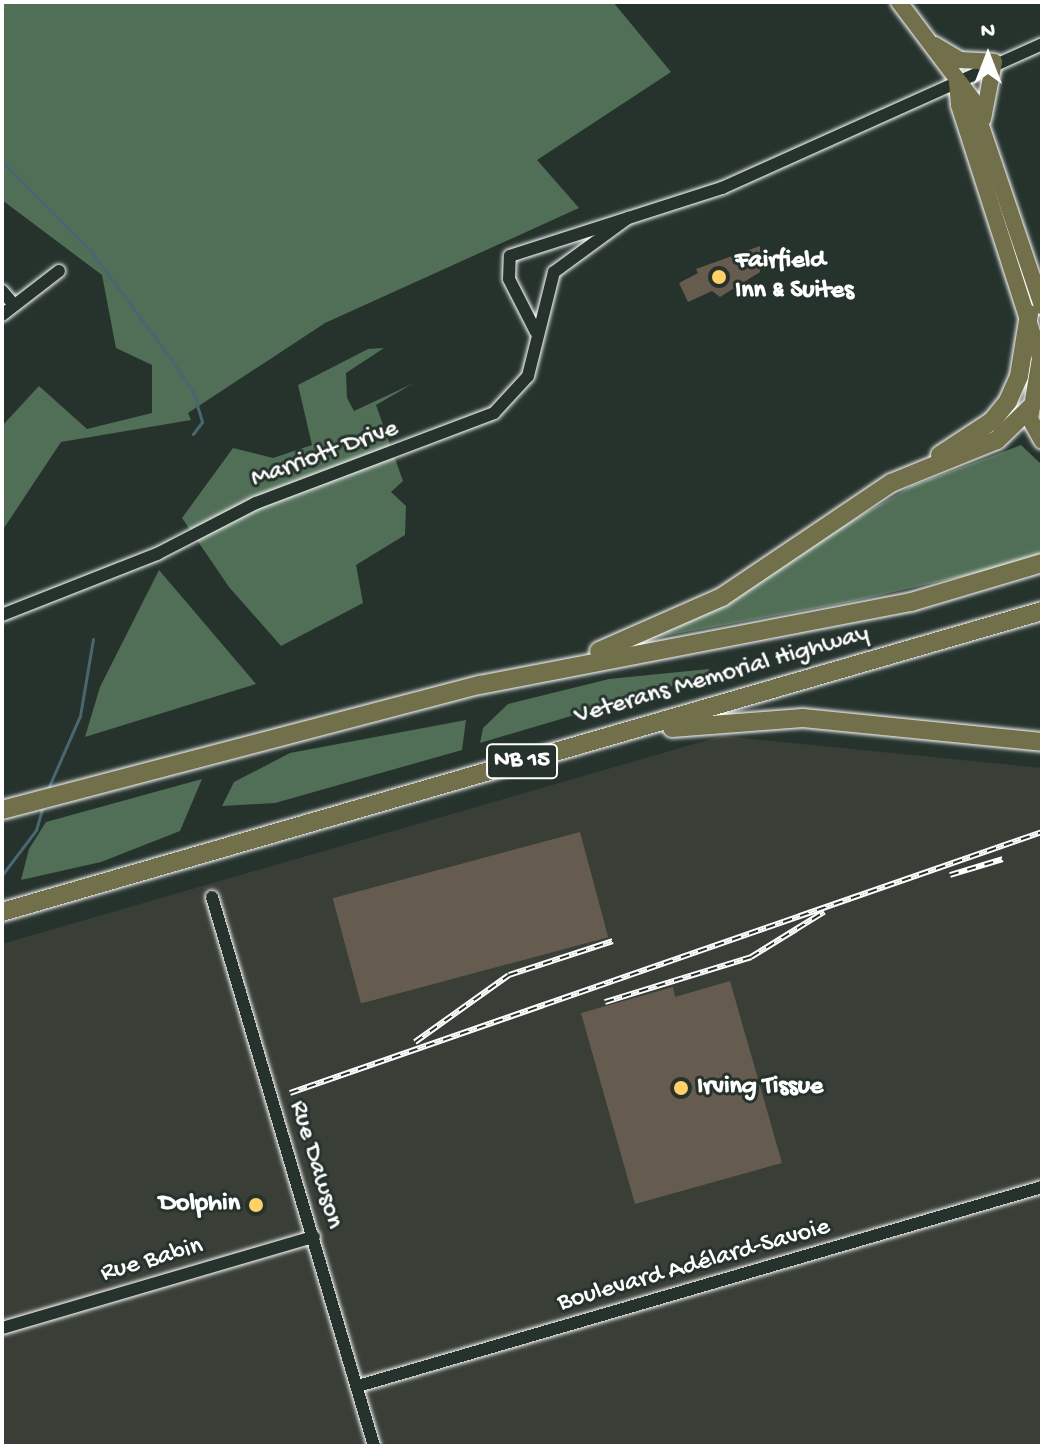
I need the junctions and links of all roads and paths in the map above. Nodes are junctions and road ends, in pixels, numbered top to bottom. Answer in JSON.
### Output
{"nodes":[{"id":1,"x":899,"y":2,"type":"edge"},
{"id":2,"x":1042,"y":44,"type":"edge"},
{"id":3,"x":933,"y":45,"type":"junction"},
{"id":4,"x":994,"y":62,"type":"junction"},
{"id":5,"x":957,"y":82,"type":"junction"},
{"id":6,"x":984,"y":130,"type":"junction"},
{"id":7,"x":628,"y":218,"type":"junction"},
{"id":8,"x":59,"y":271,"type":"dead end"},
{"id":9,"x":2,"y":291,"type":"edge"},
{"id":10,"x":14,"y":305,"type":"junction"},
{"id":11,"x":1035,"y":310,"type":"edge"},
{"id":12,"x":2,"y":315,"type":"edge"},
{"id":13,"x":536,"y":332,"type":"junction"},
{"id":14,"x":1036,"y":398,"type":"edge"},
{"id":15,"x":1042,"y":441,"type":"edge"},
{"id":16,"x":914,"y":472,"type":"junction"},
{"id":17,"x":1042,"y":563,"type":"edge"},
{"id":18,"x":1042,"y":611,"type":"edge"},
{"id":19,"x":2,"y":615,"type":"edge"},
{"id":20,"x":480,"y":685,"type":"junction"},
{"id":21,"x":1042,"y":744,"type":"edge"},
{"id":22,"x":479,"y":774,"type":"junction"},
{"id":23,"x":2,"y":810,"type":"edge"},
{"id":24,"x":212,"y":897,"type":"dead end"},
{"id":25,"x":2,"y":912,"type":"edge"},
{"id":26,"x":1042,"y":1187,"type":"edge"},
{"id":27,"x":314,"y":1237,"type":"junction"},
{"id":28,"x":2,"y":1328,"type":"edge"},
{"id":29,"x":358,"y":1386,"type":"junction"},
{"id":30,"x":374,"y":1446,"type":"edge"}],
"edges":[{"from":1,"to":3,"type":"main road"},
{"from":2,"to":4,"type":"street","name":"Marriott Drive"},
{"from":3,"to":4,"type":"main road"},
{"from":3,"to":5,"type":"main road"},
{"from":4,"to":5,"type":"street","name":"Marriott Drive"},
{"from":4,"to":6,"type":"main road"},
{"from":5,"to":6,"type":"main road"},
{"from":5,"to":7,"type":"street","name":"Marriott Drive"},
{"from":5,"to":11,"type":"main road"},
{"from":6,"to":11,"type":"main road"},
{"from":7,"to":13,"type":"street","name":"Marriott Drive"},
{"from":7,"to":13,"type":"street","name":"Marriott Drive"},
{"from":8,"to":10,"type":"street"},
{"from":9,"to":10,"type":"street"},
{"from":10,"to":12,"type":"street"},
{"from":11,"to":14,"type":"main road"},
{"from":11,"to":16,"type":"highway"},
{"from":13,"to":19,"type":"street","name":"Marriott Drive"},
{"from":14,"to":15,"type":"main road"},
{"from":14,"to":16,"type":"highway"},
{"from":16,"to":20,"type":"highway"},
{"from":17,"to":20,"type":"highway","name":"Veterans Memorial Highway"},
{"from":18,"to":22,"type":"highway","name":"Veterans Memorial Highway","number":"NB 15"},
{"from":20,"to":23,"type":"highway","name":"Veterans Memorial Highway"},
{"from":21,"to":22,"type":"highway"},
{"from":22,"to":25,"type":"highway","name":"Veterans Memorial Highway","number":"NB 15"},
{"from":24,"to":27,"type":"street","name":"Rue Dawson"},
{"from":26,"to":29,"type":"street","name":"Boulevard Adélard-Savoie"},
{"from":27,"to":28,"type":"street","name":"Rue Babin"},
{"from":27,"to":29,"type":"street","name":"Rue Dawson"},
{"from":29,"to":30,"type":"street","name":"Rue Dawson"}]}
